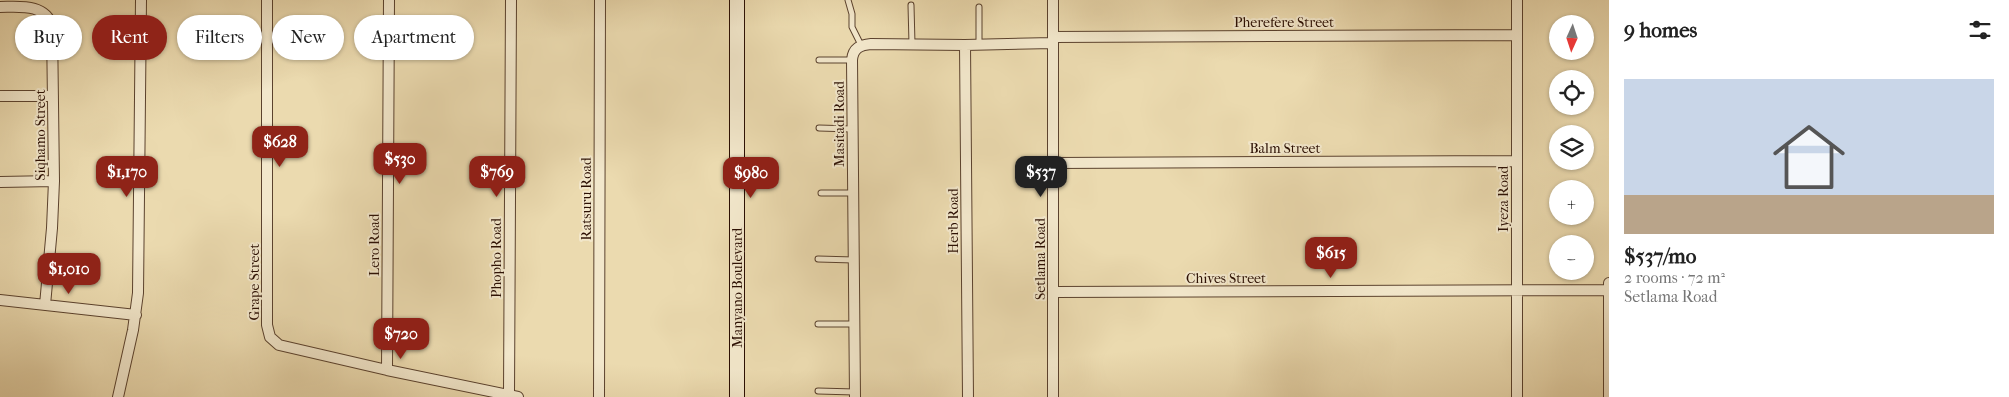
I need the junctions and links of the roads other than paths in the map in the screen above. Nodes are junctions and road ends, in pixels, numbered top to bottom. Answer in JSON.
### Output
{"nodes":[{"id":1,"x":141,"y":0,"type":"edge"},
{"id":2,"x":267,"y":0,"type":"edge"},
{"id":3,"x":389,"y":0,"type":"edge"},
{"id":4,"x":511,"y":0,"type":"edge"},
{"id":5,"x":600,"y":0,"type":"edge"},
{"id":6,"x":736,"y":0,"type":"edge"},
{"id":7,"x":848,"y":0,"type":"edge"},
{"id":8,"x":1053,"y":0,"type":"edge"},
{"id":9,"x":1517,"y":0,"type":"edge"},
{"id":10,"x":911,"y":5,"type":"dead end"},
{"id":11,"x":0,"y":7,"type":"edge"},
{"id":12,"x":979,"y":7,"type":"dead end"},
{"id":13,"x":1516,"y":35,"type":"junction"},
{"id":14,"x":1053,"y":40,"type":"junction"},
{"id":15,"x":912,"y":44,"type":"junction"},
{"id":16,"x":861,"y":45,"type":"junction"},
{"id":17,"x":965,"y":45,"type":"junction"},
{"id":18,"x":979,"y":45,"type":"junction"},
{"id":19,"x":819,"y":60,"type":"dead end"},
{"id":20,"x":852,"y":60,"type":"junction"},
{"id":21,"x":0,"y":96,"type":"edge"},
{"id":22,"x":53,"y":96,"type":"junction"},
{"id":23,"x":819,"y":128,"type":"dead end"},
{"id":24,"x":853,"y":129,"type":"junction"},
{"id":25,"x":1517,"y":161,"type":"junction"},
{"id":26,"x":1053,"y":163,"type":"junction"},
{"id":27,"x":54,"y":181,"type":"junction"},
{"id":28,"x":0,"y":182,"type":"edge"},
{"id":29,"x":821,"y":193,"type":"dead end"},
{"id":30,"x":853,"y":193,"type":"junction"},
{"id":31,"x":818,"y":259,"type":"dead end"},
{"id":32,"x":854,"y":260,"type":"junction"},
{"id":33,"x":1609,"y":283,"type":"edge"},
{"id":34,"x":1517,"y":290,"type":"junction"},
{"id":35,"x":1609,"y":290,"type":"edge"},
{"id":36,"x":1054,"y":292,"type":"junction"},
{"id":37,"x":0,"y":300,"type":"edge"},
{"id":38,"x":45,"y":305,"type":"junction"},
{"id":39,"x":136,"y":315,"type":"junction"},
{"id":40,"x":818,"y":324,"type":"dead end"},
{"id":41,"x":854,"y":324,"type":"junction"},
{"id":42,"x":387,"y":370,"type":"junction"},
{"id":43,"x":818,"y":391,"type":"dead end"},
{"id":44,"x":855,"y":394,"type":"edge"},
{"id":45,"x":514,"y":396,"type":"edge"},
{"id":46,"x":118,"y":397,"type":"edge"},
{"id":47,"x":599,"y":397,"type":"edge"},
{"id":48,"x":738,"y":397,"type":"edge"},
{"id":49,"x":968,"y":397,"type":"edge"},
{"id":50,"x":1053,"y":397,"type":"edge"},
{"id":51,"x":1518,"y":397,"type":"edge"},
{"id":52,"x":1609,"y":397,"type":"edge"}],
"edges":[{"from":1,"to":39,"type":"street"},
{"from":2,"to":42,"type":"street","name":"Grape Street"},
{"from":3,"to":42,"type":"street","name":"Lero Road"},
{"from":4,"to":45,"type":"street","name":"Phopho Road"},
{"from":5,"to":47,"type":"street","name":"Ratsuru Road"},
{"from":6,"to":48,"type":"street","name":"Manyano Boulevard"},
{"from":7,"to":16,"type":"lane"},
{"from":8,"to":14,"type":"street","name":"Setlama Road"},
{"from":9,"to":13,"type":"street","name":"Iyeza Road"},
{"from":10,"to":15,"type":"lane"},
{"from":11,"to":22,"type":"street","name":"Siqhamo Street"},
{"from":12,"to":18,"type":"lane"},
{"from":13,"to":14,"type":"street","name":"Pherefere Street"},
{"from":13,"to":25,"type":"street","name":"Iyeza Road"},
{"from":14,"to":18,"type":"street"},
{"from":14,"to":26,"type":"street","name":"Setlama Road"},
{"from":15,"to":16,"type":"street"},
{"from":15,"to":17,"type":"street"},
{"from":16,"to":20,"type":"street"},
{"from":17,"to":18,"type":"street"},
{"from":17,"to":49,"type":"street","name":"Herb Road"},
{"from":19,"to":20,"type":"lane"},
{"from":20,"to":24,"type":"street","name":"Masitadi Road"},
{"from":21,"to":22,"type":"street"},
{"from":22,"to":27,"type":"street","name":"Siqhamo Street"},
{"from":23,"to":24,"type":"lane"},
{"from":24,"to":30,"type":"street","name":"Masitadi Road"},
{"from":25,"to":26,"type":"street","name":"Balm Street"},
{"from":25,"to":34,"type":"street","name":"Iyeza Road"},
{"from":26,"to":36,"type":"street","name":"Setlama Road"},
{"from":27,"to":28,"type":"street"},
{"from":27,"to":38,"type":"street","name":"Siqhamo Street"},
{"from":29,"to":30,"type":"lane"},
{"from":30,"to":32,"type":"street","name":"Masitadi Road"},
{"from":31,"to":32,"type":"lane"},
{"from":32,"to":41,"type":"street","name":"Masitadi Road"},
{"from":33,"to":35,"type":"street"},
{"from":34,"to":35,"type":"street","name":"Chives Street"},
{"from":34,"to":36,"type":"street","name":"Chives Street"},
{"from":34,"to":51,"type":"street","name":"Iyeza Road"},
{"from":35,"to":52,"type":"street"},
{"from":36,"to":50,"type":"street","name":"Setlama Road"},
{"from":37,"to":38,"type":"street"},
{"from":38,"to":39,"type":"street"},
{"from":39,"to":46,"type":"street"},
{"from":40,"to":41,"type":"lane"},
{"from":41,"to":44,"type":"street","name":"Masitadi Road"},
{"from":42,"to":45,"type":"street","name":"Grape Street"},
{"from":43,"to":44,"type":"lane"}]}
